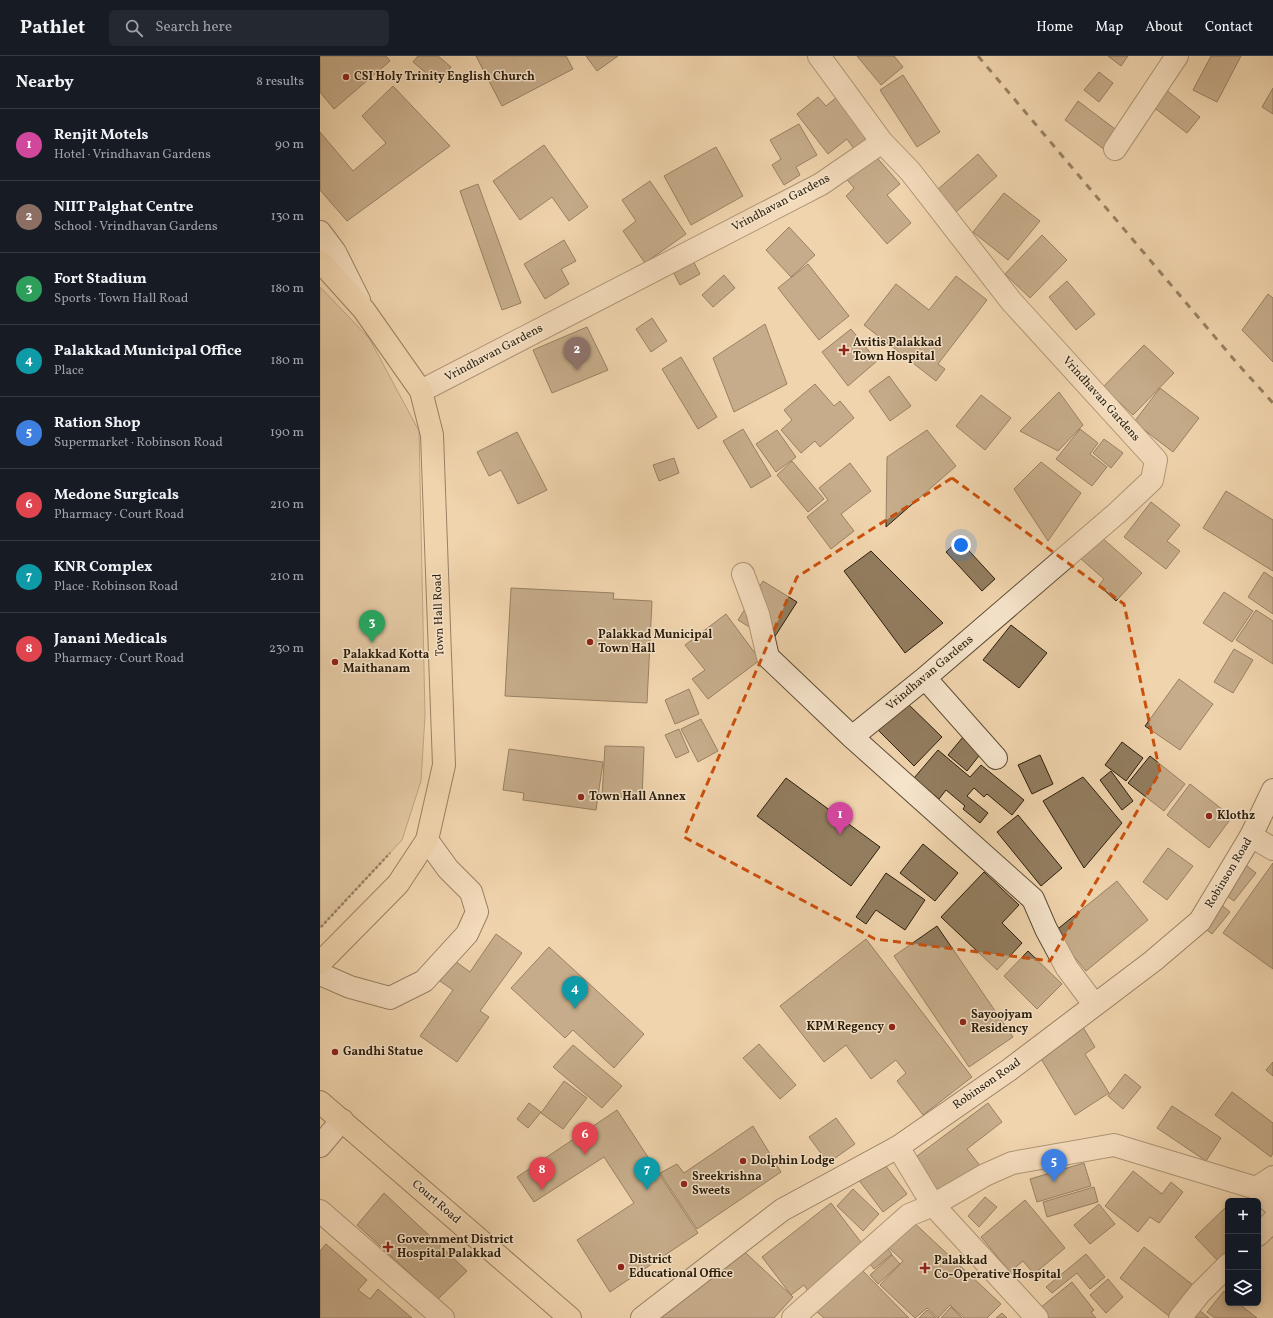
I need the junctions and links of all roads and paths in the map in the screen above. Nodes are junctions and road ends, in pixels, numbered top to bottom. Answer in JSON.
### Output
{"nodes":[{"id":1,"x":819,"y":56,"type":"edge"},
{"id":2,"x":1177,"y":56,"type":"edge"},
{"id":3,"x":882,"y":142,"type":"junction"},
{"id":4,"x":1115,"y":149,"type":"dead end"},
{"id":5,"x":320,"y":232,"type":"edge"},
{"id":6,"x":328,"y":257,"type":"edge"},
{"id":7,"x":320,"y":277,"type":"edge"},
{"id":8,"x":364,"y":310,"type":"junction"},
{"id":9,"x":421,"y":391,"type":"junction"},
{"id":10,"x":743,"y":574,"type":"dead end"},
{"id":11,"x":925,"y":678,"type":"junction"},
{"id":12,"x":852,"y":737,"type":"junction"},
{"id":13,"x":996,"y":758,"type":"dead end"},
{"id":14,"x":1273,"y":790,"type":"edge"},
{"id":15,"x":1251,"y":836,"type":"junction"},
{"id":16,"x":427,"y":840,"type":"junction"},
{"id":17,"x":1273,"y":849,"type":"edge"},
{"id":18,"x":392,"y":851,"type":"dead end"},
{"id":19,"x":320,"y":928,"type":"edge"},
{"id":20,"x":320,"y":963,"type":"edge"},
{"id":21,"x":320,"y":974,"type":"edge"},
{"id":22,"x":1094,"y":1004,"type":"junction"},
{"id":23,"x":320,"y":1102,"type":"edge"},
{"id":24,"x":342,"y":1120,"type":"junction"},
{"id":25,"x":320,"y":1146,"type":"edge"},
{"id":26,"x":898,"y":1147,"type":"junction"},
{"id":27,"x":1264,"y":1182,"type":"edge"},
{"id":28,"x":1273,"y":1204,"type":"edge"},
{"id":29,"x":933,"y":1205,"type":"junction"},
{"id":30,"x":320,"y":1211,"type":"edge"},
{"id":31,"x":1273,"y":1221,"type":"edge"},
{"id":32,"x":1259,"y":1234,"type":"edge"},
{"id":33,"x":1225,"y":1268,"type":"edge"},
{"id":34,"x":443,"y":1318,"type":"edge"},
{"id":35,"x":570,"y":1318,"type":"edge"},
{"id":36,"x":642,"y":1318,"type":"edge"},
{"id":37,"x":793,"y":1318,"type":"edge"},
{"id":38,"x":1037,"y":1318,"type":"edge"},
{"id":39,"x":1180,"y":1318,"type":"edge"}],
"edges":[{"from":1,"to":3,"type":"street"},
{"from":2,"to":4,"type":"street"},
{"from":3,"to":9,"type":"street","name":"Vrindhavan Gardens"},
{"from":3,"to":11,"type":"street","name":"Vrindhavan Gardens"},
{"from":5,"to":6,"type":"street"},
{"from":6,"to":8,"type":"main road","name":"Town Hall Road"},
{"from":7,"to":8,"type":"main road"},
{"from":8,"to":9,"type":"main road","name":"Town Hall Road"},
{"from":9,"to":16,"type":"main road","name":"Town Hall Road"},
{"from":10,"to":12,"type":"street"},
{"from":11,"to":12,"type":"street","name":"Vrindhavan Gardens"},
{"from":11,"to":13,"type":"street"},
{"from":12,"to":22,"type":"street"},
{"from":14,"to":15,"type":"street","name":"Robinson Road"},
{"from":15,"to":17,"type":"street"},
{"from":15,"to":22,"type":"street","name":"Robinson Road"},
{"from":16,"to":20,"type":"main road","name":"Town Hall Road"},
{"from":16,"to":21,"type":"street"},
{"from":18,"to":19,"type":"path"},
{"from":22,"to":26,"type":"street","name":"Robinson Road"},
{"from":23,"to":24,"type":"main road","name":"Court Road"},
{"from":24,"to":25,"type":"street"},
{"from":24,"to":35,"type":"main road","name":"Court Road"},
{"from":26,"to":29,"type":"street"},
{"from":26,"to":36,"type":"street","name":"Robinson Road"},
{"from":27,"to":28,"type":"street"},
{"from":27,"to":29,"type":"street"},
{"from":29,"to":37,"type":"street"},
{"from":29,"to":38,"type":"street"},
{"from":30,"to":34,"type":"street"},
{"from":31,"to":32,"type":"street"},
{"from":33,"to":39,"type":"street"}]}
